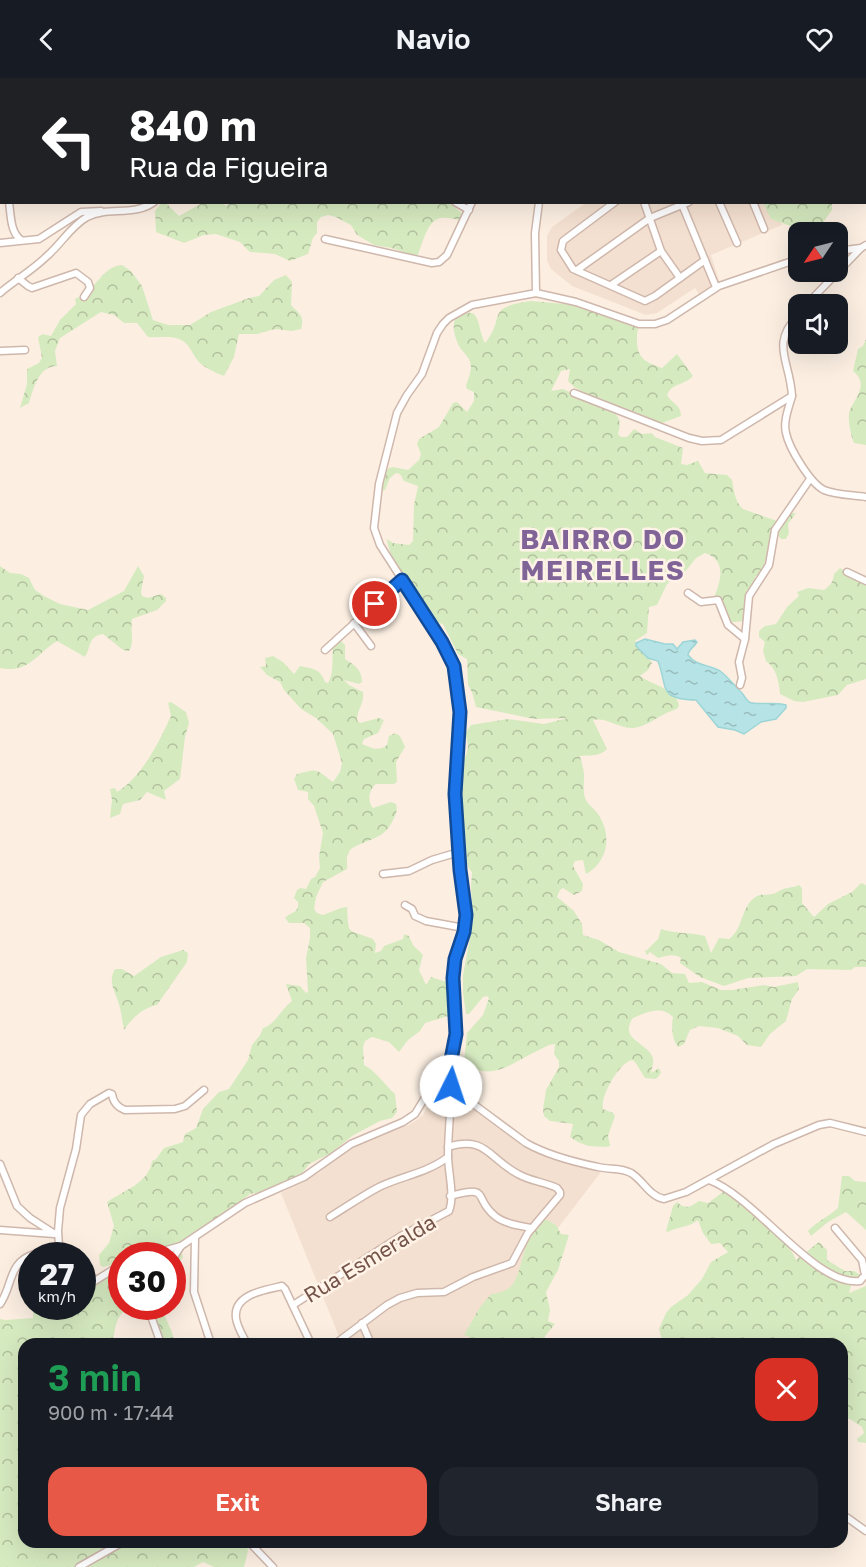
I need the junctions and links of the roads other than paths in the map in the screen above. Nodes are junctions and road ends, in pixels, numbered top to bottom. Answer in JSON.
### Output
{"nodes":[{"id":1,"x":10,"y":204,"type":"edge"},
{"id":2,"x":150,"y":204,"type":"edge"},
{"id":3,"x":459,"y":204,"type":"edge"},
{"id":4,"x":472,"y":204,"type":"edge"},
{"id":5,"x":539,"y":204,"type":"edge"},
{"id":6,"x":612,"y":204,"type":"edge"},
{"id":7,"x":645,"y":204,"type":"edge"},
{"id":8,"x":682,"y":204,"type":"edge"},
{"id":9,"x":684,"y":204,"type":"edge"},
{"id":10,"x":720,"y":204,"type":"edge"},
{"id":11,"x":754,"y":204,"type":"edge"},
{"id":12,"x":470,"y":210,"type":"junction"},
{"id":13,"x":105,"y":212,"type":"junction"},
{"id":14,"x":650,"y":218,"type":"junction"},
{"id":15,"x":764,"y":229,"type":"dead end"},
{"id":16,"x":325,"y":239,"type":"dead end"},
{"id":17,"x":21,"y":240,"type":"junction"},
{"id":18,"x":0,"y":243,"type":"edge"},
{"id":19,"x":736,"y":243,"type":"dead end"},
{"id":20,"x":864,"y":247,"type":"edge"},
{"id":21,"x":848,"y":249,"type":"edge"},
{"id":22,"x":661,"y":251,"type":"junction"},
{"id":23,"x":705,"y":260,"type":"junction"},
{"id":24,"x":788,"y":262,"type":"edge"},
{"id":25,"x":577,"y":270,"type":"junction"},
{"id":26,"x":18,"y":278,"type":"junction"},
{"id":27,"x":680,"y":278,"type":"junction"},
{"id":28,"x":611,"y":285,"type":"junction"},
{"id":29,"x":716,"y":287,"type":"junction"},
{"id":30,"x":0,"y":293,"type":"edge"},
{"id":31,"x":536,"y":293,"type":"junction"},
{"id":32,"x":817,"y":294,"type":"edge"},
{"id":33,"x":84,"y":297,"type":"dead end"},
{"id":34,"x":788,"y":326,"type":"edge"},
{"id":35,"x":24,"y":350,"type":"dead end"},
{"id":36,"x":0,"y":351,"type":"edge"},
{"id":37,"x":574,"y":393,"type":"dead end"},
{"id":38,"x":792,"y":396,"type":"junction"},
{"id":39,"x":810,"y":478,"type":"junction"},
{"id":40,"x":866,"y":497,"type":"edge"},
{"id":41,"x":847,"y":572,"type":"dead end"},
{"id":42,"x":402,"y":580,"type":"junction"},
{"id":43,"x":866,"y":581,"type":"edge"},
{"id":44,"x":688,"y":593,"type":"dead end"},
{"id":45,"x":354,"y":623,"type":"junction"},
{"id":46,"x":745,"y":639,"type":"junction"},
{"id":47,"x":371,"y":646,"type":"dead end"},
{"id":48,"x":325,"y":650,"type":"dead end"},
{"id":49,"x":740,"y":686,"type":"dead end"},
{"id":50,"x":459,"y":852,"type":"junction"},
{"id":51,"x":383,"y":874,"type":"dead end"},
{"id":52,"x":405,"y":905,"type":"dead end"},
{"id":53,"x":465,"y":928,"type":"junction"},
{"id":54,"x":451,"y":1062,"type":"junction"},
{"id":55,"x":449,"y":1070,"type":"junction"},
{"id":56,"x":204,"y":1090,"type":"dead end"},
{"id":57,"x":866,"y":1132,"type":"edge"},
{"id":58,"x":448,"y":1147,"type":"junction"},
{"id":59,"x":448,"y":1158,"type":"junction"},
{"id":60,"x":0,"y":1164,"type":"edge"},
{"id":61,"x":709,"y":1180,"type":"junction"},
{"id":62,"x":450,"y":1196,"type":"junction"},
{"id":63,"x":330,"y":1217,"type":"dead end"},
{"id":64,"x":532,"y":1228,"type":"junction"},
{"id":65,"x":836,"y":1228,"type":"dead end"},
{"id":66,"x":0,"y":1230,"type":"edge"},
{"id":67,"x":57,"y":1234,"type":"junction"},
{"id":68,"x":195,"y":1236,"type":"junction"},
{"id":69,"x":58,"y":1242,"type":"edge"},
{"id":70,"x":186,"y":1242,"type":"edge"},
{"id":71,"x":18,"y":1263,"type":"edge"},
{"id":72,"x":0,"y":1304,"type":"edge"},
{"id":73,"x":293,"y":1305,"type":"junction"},
{"id":74,"x":153,"y":1320,"type":"edge"},
{"id":75,"x":362,"y":1323,"type":"junction"},
{"id":76,"x":159,"y":1338,"type":"edge"},
{"id":77,"x":209,"y":1338,"type":"edge"},
{"id":78,"x":245,"y":1338,"type":"edge"},
{"id":79,"x":308,"y":1338,"type":"edge"},
{"id":80,"x":343,"y":1338,"type":"edge"},
{"id":81,"x":368,"y":1338,"type":"edge"},
{"id":82,"x":848,"y":1518,"type":"edge"},
{"id":83,"x":866,"y":1531,"type":"edge"},
{"id":84,"x":112,"y":1548,"type":"edge"},
{"id":85,"x":255,"y":1548,"type":"edge"},
{"id":86,"x":79,"y":1567,"type":"edge"},
{"id":87,"x":273,"y":1567,"type":"edge"}],
"edges":[{"from":1,"to":17,"type":"street"},
{"from":2,"to":13,"type":"street"},
{"from":3,"to":12,"type":"street"},
{"from":4,"to":12,"type":"street"},
{"from":5,"to":31,"type":"street"},
{"from":6,"to":25,"type":"street"},
{"from":7,"to":14,"type":"street"},
{"from":8,"to":14,"type":"street"},
{"from":9,"to":23,"type":"street"},
{"from":10,"to":19,"type":"street"},
{"from":11,"to":15,"type":"street"},
{"from":12,"to":16,"type":"street"},
{"from":13,"to":17,"type":"street"},
{"from":13,"to":26,"type":"street"},
{"from":14,"to":22,"type":"street"},
{"from":14,"to":25,"type":"street"},
{"from":17,"to":18,"type":"street"},
{"from":20,"to":21,"type":"street"},
{"from":20,"to":32,"type":"street"},
{"from":22,"to":27,"type":"street"},
{"from":22,"to":28,"type":"street"},
{"from":23,"to":27,"type":"street"},
{"from":23,"to":29,"type":"street"},
{"from":24,"to":29,"type":"street"},
{"from":25,"to":28,"type":"street"},
{"from":26,"to":30,"type":"street"},
{"from":26,"to":33,"type":"street"},
{"from":27,"to":28,"type":"street"},
{"from":29,"to":31,"type":"street"},
{"from":31,"to":42,"type":"street"},
{"from":34,"to":38,"type":"street"},
{"from":35,"to":36,"type":"street"},
{"from":37,"to":38,"type":"street"},
{"from":38,"to":39,"type":"street"},
{"from":39,"to":40,"type":"street"},
{"from":39,"to":46,"type":"street"},
{"from":41,"to":43,"type":"street"},
{"from":42,"to":45,"type":"street"},
{"from":42,"to":50,"type":"street"},
{"from":44,"to":46,"type":"street"},
{"from":45,"to":47,"type":"street"},
{"from":45,"to":48,"type":"street"},
{"from":46,"to":49,"type":"street"},
{"from":50,"to":51,"type":"street"},
{"from":50,"to":53,"type":"street"},
{"from":52,"to":53,"type":"street"},
{"from":53,"to":54,"type":"street"},
{"from":54,"to":55,"type":"street"},
{"from":54,"to":61,"type":"street"},
{"from":55,"to":58,"type":"street","name":"Rua Esmeralda"},
{"from":55,"to":68,"type":"street"},
{"from":56,"to":67,"type":"street"},
{"from":57,"to":61,"type":"street"},
{"from":58,"to":59,"type":"street","name":"Rua Esmeralda"},
{"from":58,"to":64,"type":"street"},
{"from":59,"to":62,"type":"street","name":"Rua Esmeralda"},
{"from":59,"to":63,"type":"street"},
{"from":60,"to":67,"type":"street"},
{"from":61,"to":65,"type":"street"},
{"from":62,"to":64,"type":"street"},
{"from":62,"to":73,"type":"street","name":"Rua Esmeralda"},
{"from":64,"to":75,"type":"street"},
{"from":66,"to":67,"type":"street"},
{"from":67,"to":69,"type":"street"},
{"from":68,"to":70,"type":"street"},
{"from":68,"to":77,"type":"street"},
{"from":71,"to":72,"type":"street"},
{"from":73,"to":78,"type":"street"},
{"from":73,"to":79,"type":"street"},
{"from":74,"to":76,"type":"street"},
{"from":75,"to":80,"type":"street"},
{"from":75,"to":81,"type":"street"},
{"from":82,"to":83,"type":"street"},
{"from":84,"to":86,"type":"street"},
{"from":85,"to":87,"type":"street"}]}
